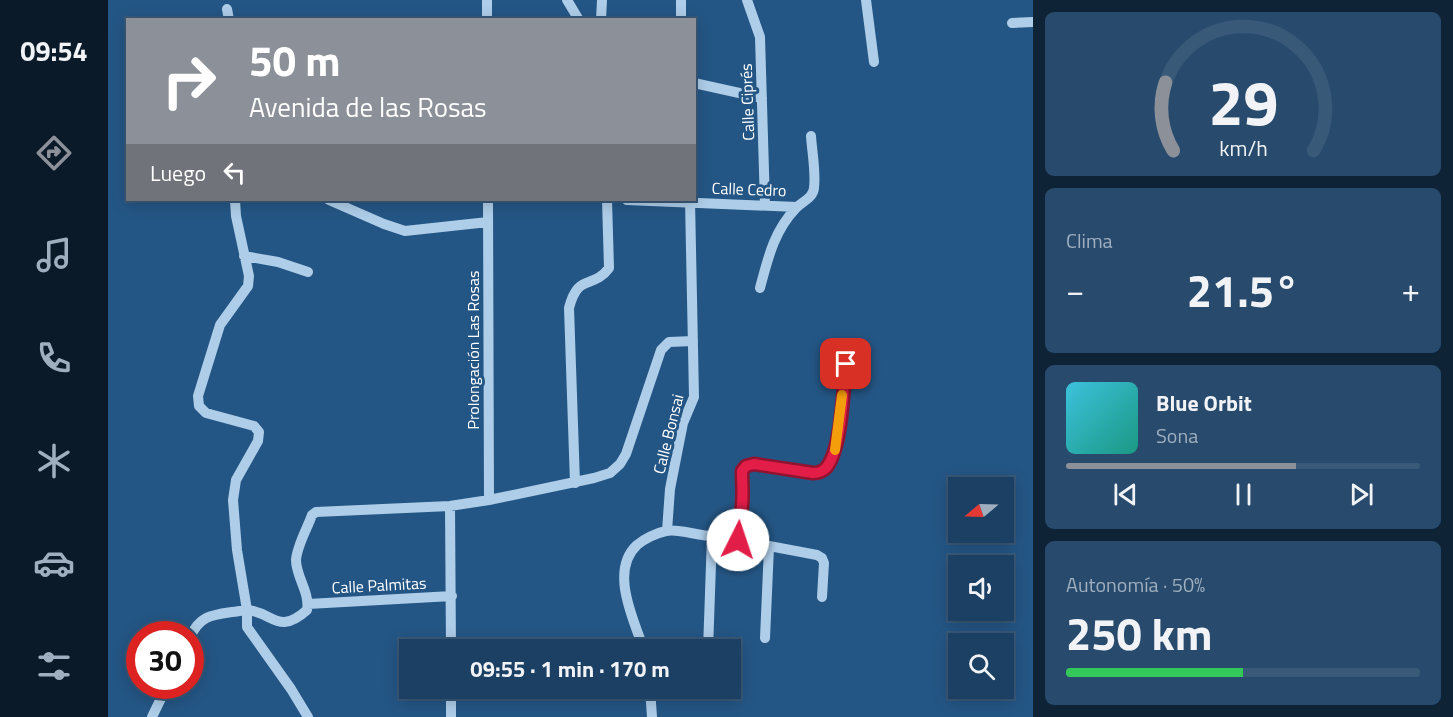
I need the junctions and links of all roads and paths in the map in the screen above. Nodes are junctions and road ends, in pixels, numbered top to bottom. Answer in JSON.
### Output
{"nodes":[{"id":1,"x":487,"y":0,"type":"edge"},
{"id":2,"x":567,"y":0,"type":"edge"},
{"id":3,"x":602,"y":0,"type":"edge"},
{"id":4,"x":681,"y":0,"type":"edge"},
{"id":5,"x":747,"y":0,"type":"edge"},
{"id":6,"x":866,"y":0,"type":"edge"},
{"id":7,"x":487,"y":18,"type":"edge"},
{"id":8,"x":578,"y":18,"type":"edge"},
{"id":9,"x":602,"y":18,"type":"edge"},
{"id":10,"x":681,"y":18,"type":"edge"},
{"id":11,"x":1033,"y":22,"type":"edge"},
{"id":12,"x":1012,"y":23,"type":"dead end"},
{"id":13,"x":874,"y":62,"type":"dead end"},
{"id":14,"x":696,"y":83,"type":"edge"},
{"id":15,"x":762,"y":98,"type":"junction"},
{"id":16,"x":811,"y":136,"type":"dead end"},
{"id":17,"x":236,"y":201,"type":"edge"},
{"id":18,"x":330,"y":201,"type":"edge"},
{"id":19,"x":488,"y":201,"type":"edge"},
{"id":20,"x":607,"y":201,"type":"edge"},
{"id":21,"x":690,"y":201,"type":"edge"},
{"id":22,"x":765,"y":205,"type":"junction"},
{"id":23,"x":797,"y":207,"type":"junction"},
{"id":24,"x":488,"y":222,"type":"junction"},
{"id":25,"x":244,"y":256,"type":"junction"},
{"id":26,"x":308,"y":272,"type":"dead end"},
{"id":27,"x":760,"y":288,"type":"dead end"},
{"id":28,"x":693,"y":341,"type":"junction"},
{"id":29,"x":846,"y":364,"type":"dead end"},
{"id":30,"x":575,"y":483,"type":"junction"},
{"id":31,"x":489,"y":500,"type":"junction"},
{"id":32,"x":450,"y":506,"type":"junction"},
{"id":33,"x":667,"y":531,"type":"junction"},
{"id":34,"x":728,"y":533,"type":"junction"},
{"id":35,"x":712,"y":536,"type":"junction"},
{"id":36,"x":769,"y":548,"type":"junction"},
{"id":37,"x":452,"y":596,"type":"junction"},
{"id":38,"x":822,"y":597,"type":"dead end"},
{"id":39,"x":308,"y":604,"type":"junction"},
{"id":40,"x":247,"y":610,"type":"junction"},
{"id":41,"x":201,"y":621,"type":"edge"},
{"id":42,"x":451,"y":639,"type":"edge"},
{"id":43,"x":640,"y":639,"type":"edge"},
{"id":44,"x":708,"y":639,"type":"edge"},
{"id":45,"x":765,"y":639,"type":"dead end"},
{"id":46,"x":161,"y":699,"type":"edge"},
{"id":47,"x":451,"y":699,"type":"edge"},
{"id":48,"x":651,"y":699,"type":"edge"},
{"id":49,"x":152,"y":717,"type":"edge"},
{"id":50,"x":308,"y":717,"type":"edge"},
{"id":51,"x":451,"y":717,"type":"edge"},
{"id":52,"x":652,"y":717,"type":"edge"}],
"edges":[{"from":1,"to":7,"type":"street"},
{"from":2,"to":8,"type":"street"},
{"from":3,"to":9,"type":"street"},
{"from":4,"to":10,"type":"street"},
{"from":5,"to":15,"type":"street","name":"Calle Ciprés"},
{"from":6,"to":13,"type":"street"},
{"from":11,"to":12,"type":"street"},
{"from":14,"to":15,"type":"street"},
{"from":15,"to":22,"type":"street","name":"Calle Ciprés"},
{"from":16,"to":23,"type":"street"},
{"from":17,"to":25,"type":"street"},
{"from":18,"to":24,"type":"street"},
{"from":19,"to":24,"type":"street","name":"Prolongación Las Rosas"},
{"from":20,"to":30,"type":"street"},
{"from":21,"to":22,"type":"street","name":"Calle Cedro"},
{"from":21,"to":28,"type":"street","name":"Calle Bonsai"},
{"from":22,"to":23,"type":"street","name":"Calle Cedro"},
{"from":23,"to":27,"type":"street"},
{"from":24,"to":31,"type":"street","name":"Prolongación Las Rosas"},
{"from":25,"to":26,"type":"street"},
{"from":25,"to":40,"type":"street"},
{"from":28,"to":30,"type":"street"},
{"from":28,"to":33,"type":"street","name":"Calle Bonsai"},
{"from":29,"to":34,"type":"street"},
{"from":30,"to":31,"type":"street"},
{"from":31,"to":32,"type":"street"},
{"from":32,"to":37,"type":"street"},
{"from":32,"to":39,"type":"street"},
{"from":33,"to":35,"type":"street"},
{"from":33,"to":43,"type":"street"},
{"from":34,"to":35,"type":"street"},
{"from":34,"to":36,"type":"street"},
{"from":35,"to":44,"type":"street"},
{"from":36,"to":38,"type":"street"},
{"from":36,"to":45,"type":"street"},
{"from":37,"to":39,"type":"street","name":"Calle Palmitas"},
{"from":37,"to":42,"type":"street"},
{"from":39,"to":40,"type":"street"},
{"from":40,"to":41,"type":"street"},
{"from":40,"to":50,"type":"street"},
{"from":46,"to":49,"type":"street"},
{"from":47,"to":51,"type":"street"},
{"from":48,"to":52,"type":"street"}]}
